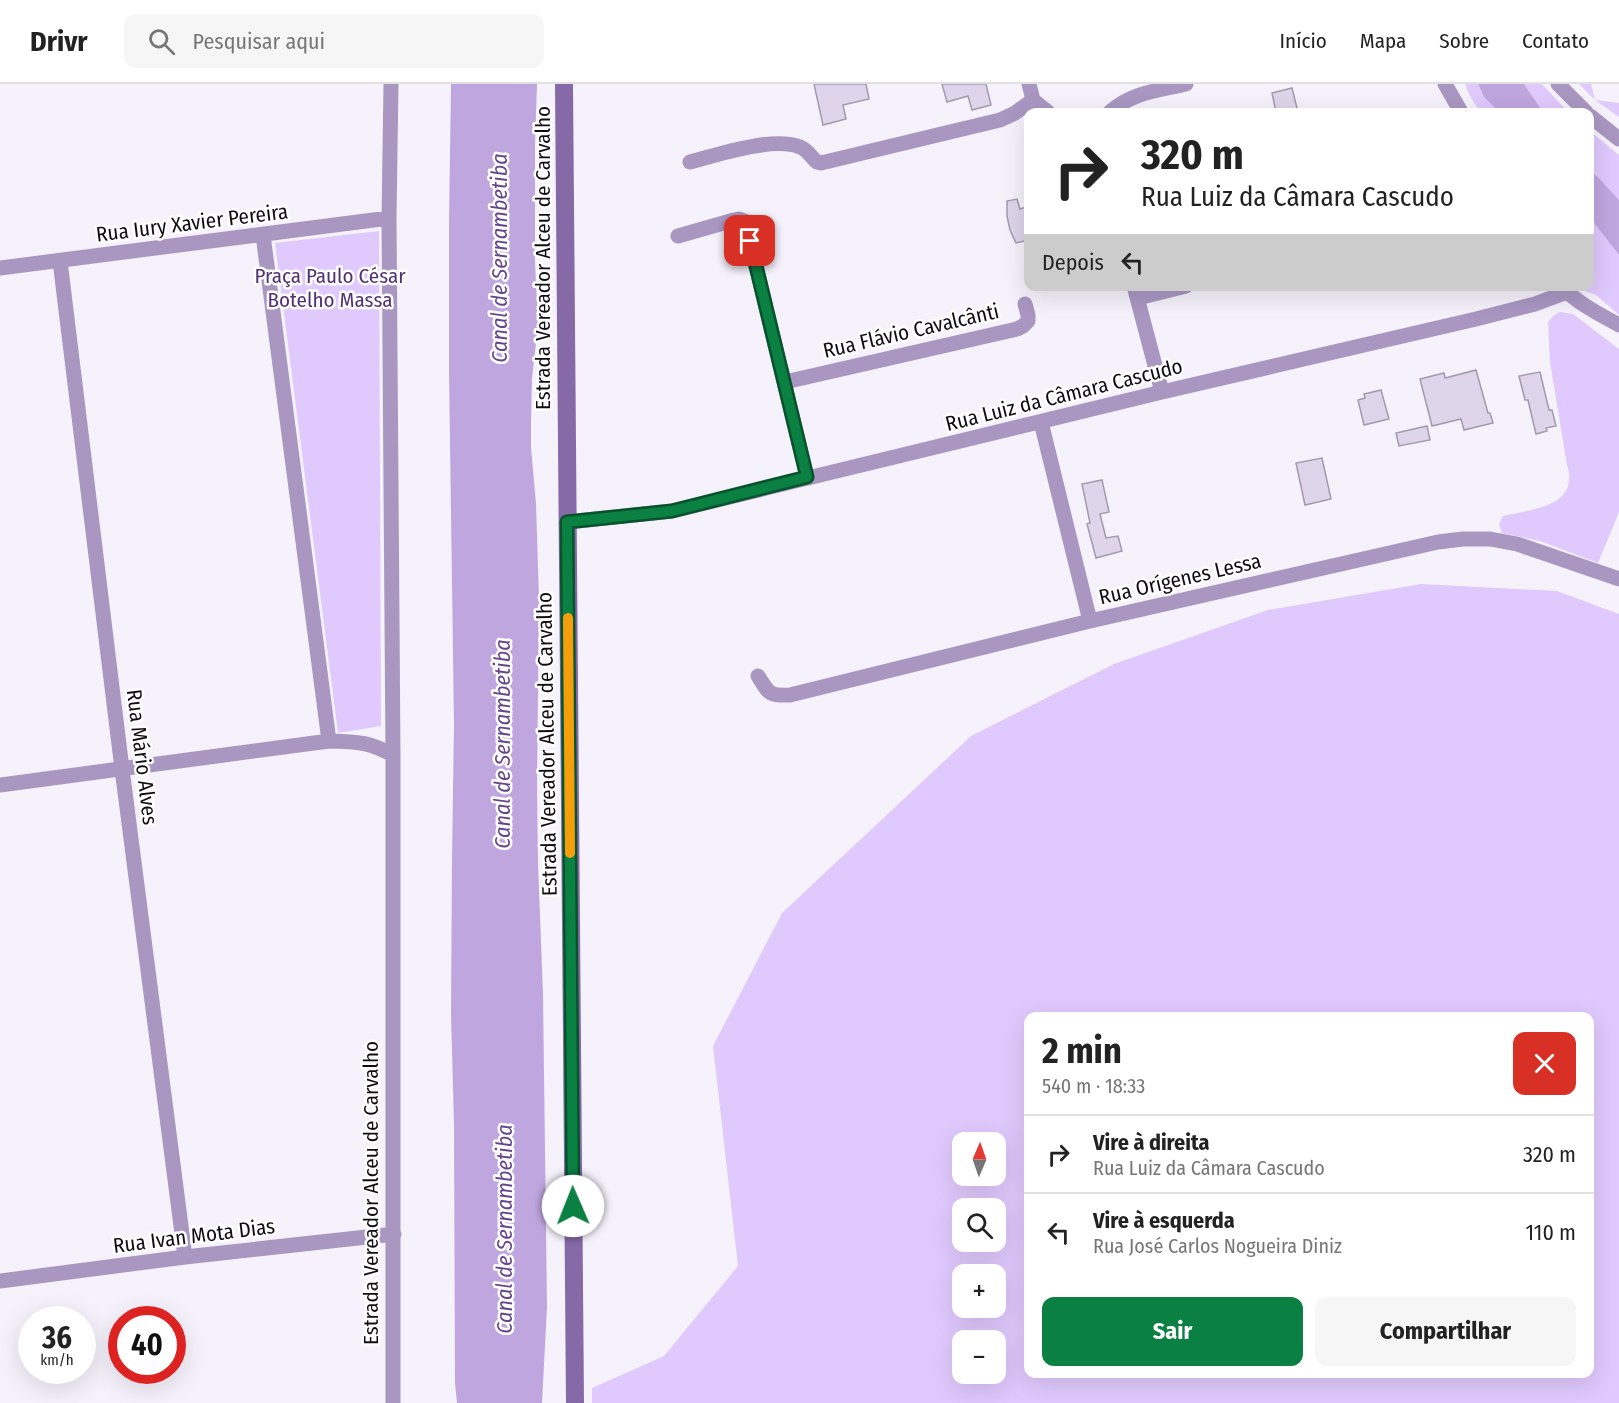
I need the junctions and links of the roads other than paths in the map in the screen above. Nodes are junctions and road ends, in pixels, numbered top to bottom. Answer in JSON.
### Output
{"nodes":[{"id":1,"x":391,"y":84,"type":"edge"},
{"id":2,"x":564,"y":84,"type":"edge"},
{"id":3,"x":1029,"y":84,"type":"edge"},
{"id":4,"x":1186,"y":84,"type":"edge"},
{"id":5,"x":1445,"y":84,"type":"edge"},
{"id":6,"x":1558,"y":84,"type":"edge"},
{"id":7,"x":1033,"y":100,"type":"junction"},
{"id":8,"x":1043,"y":108,"type":"edge"},
{"id":9,"x":1115,"y":108,"type":"edge"},
{"id":10,"x":1459,"y":108,"type":"edge"},
{"id":11,"x":1582,"y":108,"type":"edge"},
{"id":12,"x":1594,"y":119,"type":"edge"},
{"id":13,"x":1619,"y":139,"type":"edge"},
{"id":14,"x":690,"y":162,"type":"dead end"},
{"id":15,"x":389,"y":218,"type":"junction"},
{"id":16,"x":263,"y":235,"type":"junction"},
{"id":17,"x":678,"y":236,"type":"dead end"},
{"id":18,"x":60,"y":261,"type":"junction"},
{"id":19,"x":0,"y":268,"type":"edge"},
{"id":20,"x":1560,"y":291,"type":"edge"},
{"id":21,"x":1567,"y":291,"type":"edge"},
{"id":22,"x":1136,"y":292,"type":"edge"},
{"id":23,"x":1025,"y":304,"type":"dead end"},
{"id":24,"x":1619,"y":325,"type":"edge"},
{"id":25,"x":785,"y":382,"type":"junction"},
{"id":26,"x":1162,"y":392,"type":"junction"},
{"id":27,"x":1041,"y":422,"type":"junction"},
{"id":28,"x":807,"y":477,"type":"junction"},
{"id":29,"x":567,"y":522,"type":"junction"},
{"id":30,"x":1619,"y":579,"type":"edge"},
{"id":31,"x":1090,"y":621,"type":"junction"},
{"id":32,"x":758,"y":676,"type":"dead end"},
{"id":33,"x":329,"y":741,"type":"junction"},
{"id":34,"x":393,"y":755,"type":"junction"},
{"id":35,"x":122,"y":769,"type":"junction"},
{"id":36,"x":0,"y":785,"type":"edge"},
{"id":37,"x":394,"y":1234,"type":"junction"},
{"id":38,"x":185,"y":1257,"type":"junction"},
{"id":39,"x":0,"y":1281,"type":"edge"},
{"id":40,"x":393,"y":1403,"type":"edge"},
{"id":41,"x":575,"y":1403,"type":"edge"}],
"edges":[{"from":1,"to":15,"type":"street","name":"Estrada Vereador Alceu de Carvalho"},
{"from":2,"to":29,"type":"street","name":"Estrada Vereador Alceu de Carvalho"},
{"from":3,"to":7,"type":"street"},
{"from":4,"to":9,"type":"street"},
{"from":5,"to":10,"type":"street"},
{"from":6,"to":11,"type":"street"},
{"from":7,"to":8,"type":"street"},
{"from":7,"to":14,"type":"street"},
{"from":12,"to":13,"type":"street"},
{"from":15,"to":16,"type":"street","name":"Rua Iury Xavier Pereira"},
{"from":15,"to":34,"type":"street","name":"Estrada Vereador Alceu de Carvalho"},
{"from":16,"to":18,"type":"street","name":"Rua Iury Xavier Pereira"},
{"from":16,"to":33,"type":"street"},
{"from":17,"to":25,"type":"street"},
{"from":18,"to":19,"type":"street","name":"Rua Iury Xavier Pereira"},
{"from":18,"to":35,"type":"street","name":"Rua Mário Alves"},
{"from":20,"to":26,"type":"street","name":"Rua Luiz da Câmara Cascudo"},
{"from":21,"to":24,"type":"street"},
{"from":22,"to":26,"type":"street"},
{"from":23,"to":25,"type":"street","name":"Rua Flávio Cavalcânti"},
{"from":25,"to":28,"type":"street"},
{"from":26,"to":27,"type":"street","name":"Rua Luiz da Câmara Cascudo"},
{"from":27,"to":28,"type":"street","name":"Rua Luiz da Câmara Cascudo"},
{"from":27,"to":31,"type":"street"},
{"from":28,"to":29,"type":"street","name":"Rua Luiz da Câmara Cascudo"},
{"from":29,"to":41,"type":"street","name":"Estrada Vereador Alceu de Carvalho"},
{"from":30,"to":31,"type":"street","name":"Rua Orígenes Lessa"},
{"from":31,"to":32,"type":"street","name":"Rua Orígenes Lessa"},
{"from":33,"to":34,"type":"street"},
{"from":33,"to":35,"type":"street"},
{"from":34,"to":37,"type":"street","name":"Estrada Vereador Alceu de Carvalho"},
{"from":35,"to":36,"type":"street"},
{"from":35,"to":38,"type":"street","name":"Rua Mário Alves"},
{"from":37,"to":38,"type":"street","name":"Rua Ivan Mota Dias"},
{"from":37,"to":40,"type":"street","name":"Estrada Vereador Alceu de Carvalho"},
{"from":38,"to":39,"type":"street","name":"Rua Ivan Mota Dias"}]}
